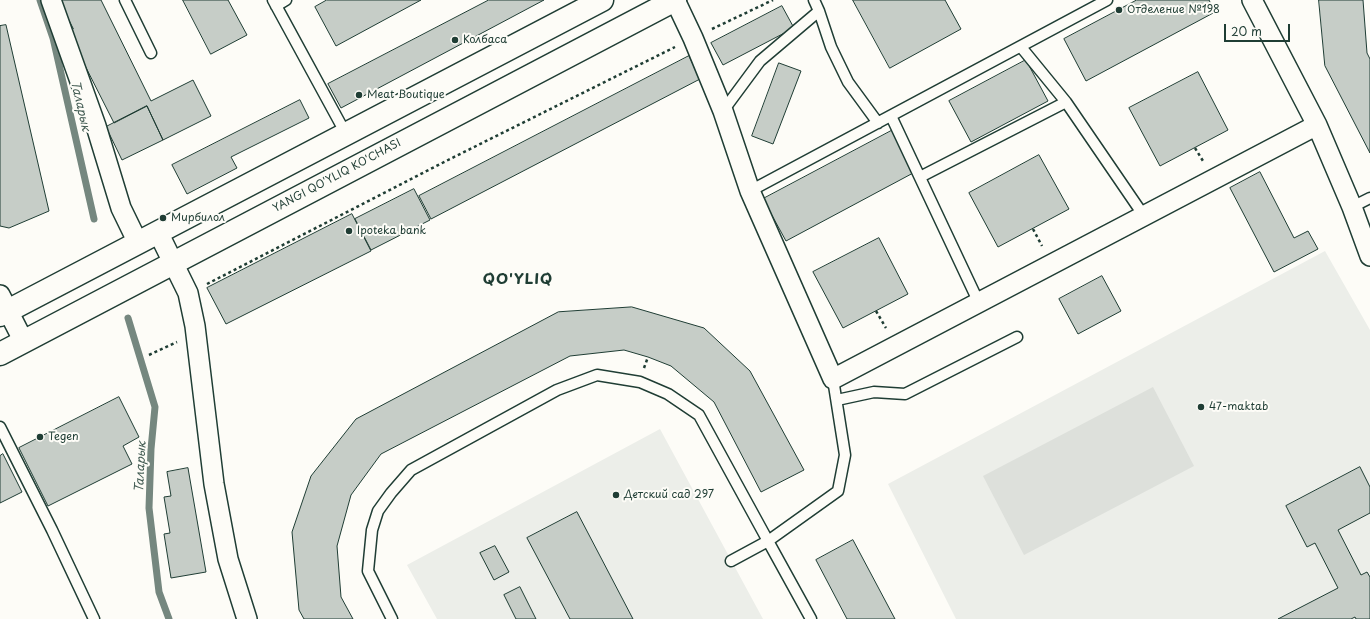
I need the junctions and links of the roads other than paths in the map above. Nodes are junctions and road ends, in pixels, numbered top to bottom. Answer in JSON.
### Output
{"nodes":[{"id":1,"x":52,"y":0,"type":"edge"},
{"id":2,"x":125,"y":0,"type":"edge"},
{"id":3,"x":286,"y":0,"type":"edge"},
{"id":4,"x":602,"y":0,"type":"edge"},
{"id":5,"x":675,"y":0,"type":"edge"},
{"id":6,"x":814,"y":0,"type":"edge"},
{"id":7,"x":1107,"y":0,"type":"edge"},
{"id":8,"x":1252,"y":0,"type":"edge"},
{"id":9,"x":274,"y":3,"type":"edge"},
{"id":10,"x":819,"y":11,"type":"junction"},
{"id":11,"x":1021,"y":47,"type":"junction"},
{"id":12,"x":151,"y":53,"type":"dead end"},
{"id":13,"x":1066,"y":102,"type":"junction"},
{"id":14,"x":723,"y":111,"type":"junction"},
{"id":15,"x":891,"y":116,"type":"junction"},
{"id":16,"x":878,"y":122,"type":"junction"},
{"id":17,"x":1316,"y":126,"type":"junction"},
{"id":18,"x":346,"y":134,"type":"junction"},
{"id":19,"x":920,"y":177,"type":"junction"},
{"id":20,"x":750,"y":191,"type":"junction"},
{"id":21,"x":1370,"y":198,"type":"edge"},
{"id":22,"x":1352,"y":207,"type":"junction"},
{"id":23,"x":1144,"y":216,"type":"junction"},
{"id":24,"x":158,"y":232,"type":"junction"},
{"id":25,"x":138,"y":243,"type":"junction"},
{"id":26,"x":1370,"y":256,"type":"edge"},
{"id":27,"x":173,"y":263,"type":"junction"},
{"id":28,"x":979,"y":303,"type":"junction"},
{"id":29,"x":3,"y":307,"type":"edge"},
{"id":30,"x":1016,"y":337,"type":"dead end"},
{"id":31,"x":24,"y":342,"type":"junction"},
{"id":32,"x":0,"y":354,"type":"edge"},
{"id":33,"x":833,"y":379,"type":"junction"},
{"id":34,"x":837,"y":400,"type":"junction"},
{"id":35,"x":0,"y":427,"type":"edge"},
{"id":36,"x":768,"y":541,"type":"junction"},
{"id":37,"x":731,"y":561,"type":"dead end"},
{"id":38,"x":94,"y":619,"type":"edge"},
{"id":39,"x":247,"y":619,"type":"edge"},
{"id":40,"x":392,"y":619,"type":"edge"},
{"id":41,"x":812,"y":619,"type":"edge"}],
"edges":[{"from":1,"to":25,"type":"street"},
{"from":2,"to":12,"type":"lane"},
{"from":3,"to":9,"type":"lane"},
{"from":4,"to":18,"type":"main road"},
{"from":5,"to":14,"type":"street"},
{"from":5,"to":27,"type":"main road","name":"YANGI QO'YLIQ KO'CHASI"},
{"from":6,"to":10,"type":"lane"},
{"from":7,"to":11,"type":"lane"},
{"from":8,"to":17,"type":"street"},
{"from":9,"to":18,"type":"lane"},
{"from":10,"to":14,"type":"lane"},
{"from":10,"to":16,"type":"lane"},
{"from":11,"to":13,"type":"lane"},
{"from":11,"to":15,"type":"lane"},
{"from":13,"to":19,"type":"lane"},
{"from":13,"to":23,"type":"lane"},
{"from":14,"to":20,"type":"street"},
{"from":15,"to":16,"type":"lane"},
{"from":15,"to":19,"type":"lane"},
{"from":16,"to":20,"type":"lane"},
{"from":17,"to":22,"type":"street"},
{"from":17,"to":23,"type":"street"},
{"from":18,"to":24,"type":"main road"},
{"from":19,"to":28,"type":"lane"},
{"from":20,"to":33,"type":"street"},
{"from":21,"to":22,"type":"lane"},
{"from":22,"to":26,"type":"street"},
{"from":23,"to":28,"type":"street"},
{"from":24,"to":25,"type":"main road"},
{"from":24,"to":27,"type":"street"},
{"from":25,"to":29,"type":"main road"},
{"from":27,"to":31,"type":"main road","name":"YANGI QO'YLIQ KO'CHASI"},
{"from":27,"to":39,"type":"street"},
{"from":28,"to":33,"type":"street"},
{"from":29,"to":31,"type":"street"},
{"from":30,"to":34,"type":"lane"},
{"from":31,"to":32,"type":"main road","name":"YANGI QO'YLIQ KO'CHASI"},
{"from":33,"to":34,"type":"lane"},
{"from":34,"to":36,"type":"lane"},
{"from":35,"to":38,"type":"lane"},
{"from":36,"to":37,"type":"lane"},
{"from":36,"to":40,"type":"lane"},
{"from":36,"to":41,"type":"lane"}]}
